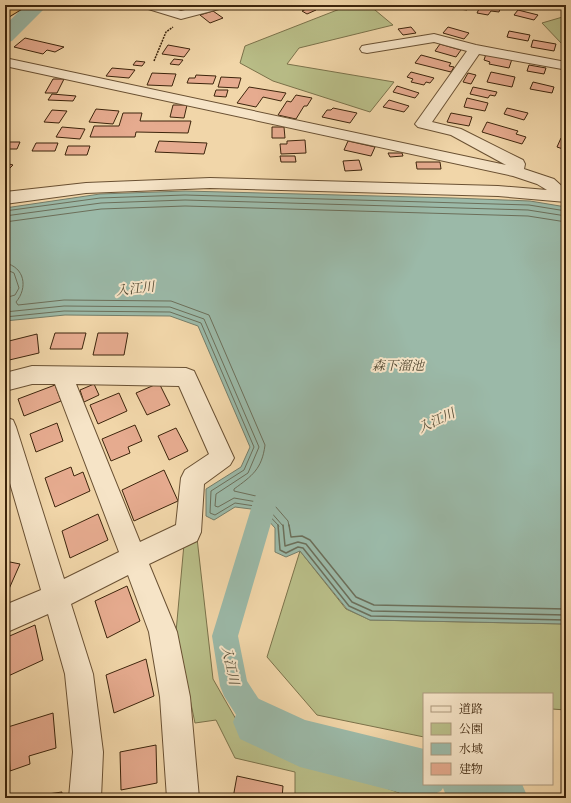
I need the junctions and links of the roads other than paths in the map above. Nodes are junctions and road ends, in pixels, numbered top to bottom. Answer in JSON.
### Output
{"nodes":[{"id":1,"x":22,"y":5,"type":"edge"},
{"id":2,"x":149,"y":5,"type":"edge"},
{"id":3,"x":219,"y":5,"type":"edge"},
{"id":4,"x":5,"y":15,"type":"edge"},
{"id":5,"x":475,"y":48,"type":"junction"},
{"id":6,"x":367,"y":49,"type":"dead end"},
{"id":7,"x":5,"y":62,"type":"edge"},
{"id":8,"x":562,"y":65,"type":"dead end"},
{"id":9,"x":516,"y":172,"type":"junction"},
{"id":10,"x":564,"y":197,"type":"edge"},
{"id":11,"x":5,"y":198,"type":"edge"},
{"id":12,"x":62,"y":375,"type":"junction"},
{"id":13,"x":5,"y":382,"type":"edge"},
{"id":14,"x":5,"y":427,"type":"edge"},
{"id":15,"x":134,"y":559,"type":"junction"},
{"id":16,"x":56,"y":597,"type":"junction"},
{"id":17,"x":5,"y":619,"type":"edge"},
{"id":18,"x":85,"y":798,"type":"edge"},
{"id":19,"x":183,"y":798,"type":"edge"}],
"edges":[{"from":1,"to":4,"type":"highway"},
{"from":2,"to":3,"type":"street"},
{"from":5,"to":6,"type":"street"},
{"from":5,"to":8,"type":"street"},
{"from":5,"to":9,"type":"street"},
{"from":7,"to":9,"type":"street"},
{"from":9,"to":10,"type":"street"},
{"from":10,"to":11,"type":"street"},
{"from":12,"to":13,"type":"street"},
{"from":12,"to":15,"type":"street"},
{"from":12,"to":15,"type":"street"},
{"from":14,"to":16,"type":"street"},
{"from":15,"to":16,"type":"street"},
{"from":15,"to":19,"type":"street"},
{"from":16,"to":17,"type":"street"},
{"from":16,"to":18,"type":"street"}]}
